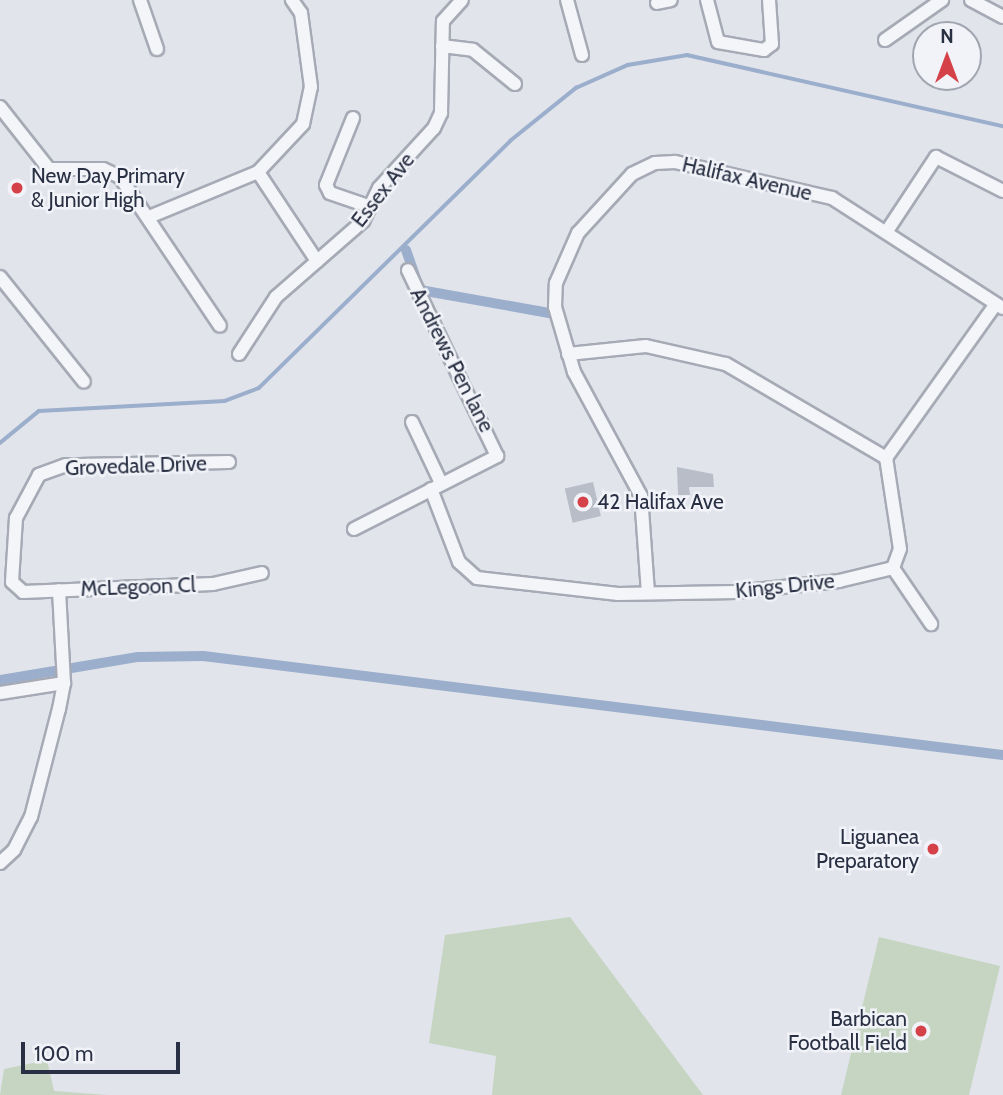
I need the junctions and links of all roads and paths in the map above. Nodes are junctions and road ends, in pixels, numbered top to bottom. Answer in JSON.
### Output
{"nodes":[{"id":1,"x":140,"y":0,"type":"edge"},
{"id":2,"x":292,"y":0,"type":"edge"},
{"id":3,"x":462,"y":0,"type":"edge"},
{"id":4,"x":568,"y":0,"type":"edge"},
{"id":5,"x":671,"y":0,"type":"edge"},
{"id":6,"x":706,"y":0,"type":"edge"},
{"id":7,"x":769,"y":0,"type":"edge"},
{"id":8,"x":942,"y":0,"type":"edge"},
{"id":9,"x":971,"y":0,"type":"edge"},
{"id":10,"x":657,"y":3,"type":"dead end"},
{"id":11,"x":1003,"y":17,"type":"edge"},
{"id":12,"x":885,"y":40,"type":"dead end"},
{"id":13,"x":442,"y":46,"type":"junction"},
{"id":14,"x":157,"y":49,"type":"dead end"},
{"id":15,"x":582,"y":55,"type":"dead end"},
{"id":16,"x":515,"y":84,"type":"dead end"},
{"id":17,"x":0,"y":107,"type":"edge"},
{"id":18,"x":353,"y":118,"type":"dead end"},
{"id":19,"x":258,"y":172,"type":"junction"},
{"id":20,"x":1003,"y":191,"type":"edge"},
{"id":21,"x":368,"y":206,"type":"junction"},
{"id":22,"x":149,"y":217,"type":"junction"},
{"id":23,"x":887,"y":231,"type":"junction"},
{"id":24,"x":317,"y":261,"type":"junction"},
{"id":25,"x":408,"y":270,"type":"dead end"},
{"id":26,"x":0,"y":277,"type":"edge"},
{"id":27,"x":1000,"y":306,"type":"edge"},
{"id":28,"x":220,"y":326,"type":"dead end"},
{"id":29,"x":239,"y":354,"type":"dead end"},
{"id":30,"x":568,"y":354,"type":"junction"},
{"id":31,"x":84,"y":382,"type":"dead end"},
{"id":32,"x":412,"y":422,"type":"dead end"},
{"id":33,"x":886,"y":458,"type":"junction"},
{"id":34,"x":229,"y":462,"type":"dead end"},
{"id":35,"x":436,"y":486,"type":"junction"},
{"id":36,"x":354,"y":529,"type":"dead end"},
{"id":37,"x":893,"y":568,"type":"junction"},
{"id":38,"x":262,"y":573,"type":"dead end"},
{"id":39,"x":14,"y":588,"type":"joint"},
{"id":40,"x":59,"y":590,"type":"junction"},
{"id":41,"x":648,"y":593,"type":"junction"},
{"id":42,"x":932,"y":624,"type":"dead end"},
{"id":43,"x":64,"y":683,"type":"junction"},
{"id":44,"x":0,"y":693,"type":"edge"},
{"id":45,"x":0,"y":863,"type":"edge"}],
"edges":[{"from":1,"to":14,"type":"street"},
{"from":2,"to":19,"type":"street"},
{"from":3,"to":13,"type":"street","name":"Essex Ave"},
{"from":4,"to":15,"type":"street"},
{"from":5,"to":10,"type":"street"},
{"from":6,"to":7,"type":"street"},
{"from":8,"to":12,"type":"street"},
{"from":9,"to":11,"type":"street"},
{"from":13,"to":16,"type":"street"},
{"from":13,"to":21,"type":"street","name":"Essex Ave"},
{"from":17,"to":22,"type":"street"},
{"from":18,"to":21,"type":"street"},
{"from":19,"to":22,"type":"street"},
{"from":19,"to":24,"type":"street"},
{"from":20,"to":23,"type":"street"},
{"from":21,"to":24,"type":"street","name":"Essex Ave"},
{"from":22,"to":28,"type":"street"},
{"from":23,"to":27,"type":"street","name":"Halifax Avenue"},
{"from":23,"to":30,"type":"street","name":"Halifax Avenue"},
{"from":24,"to":29,"type":"street","name":"Essex Ave"},
{"from":25,"to":35,"type":"street","name":"Andrews Pen lane"},
{"from":26,"to":31,"type":"street"},
{"from":27,"to":33,"type":"street"},
{"from":30,"to":33,"type":"street"},
{"from":30,"to":41,"type":"street","name":"Halifax Avenue"},
{"from":32,"to":35,"type":"street","name":"Kings Drive"},
{"from":33,"to":37,"type":"street"},
{"from":34,"to":39,"type":"street","name":"Grovedale Drive"},
{"from":35,"to":36,"type":"street","name":"Andrews Pen lane"},
{"from":35,"to":41,"type":"street","name":"Kings Drive"},
{"from":37,"to":41,"type":"street","name":"Kings Drive"},
{"from":37,"to":42,"type":"street"},
{"from":38,"to":40,"type":"street","name":"McLegoon Cl"},
{"from":39,"to":40,"type":"street","name":"McLegoon Cl"},
{"from":40,"to":43,"type":"street"},
{"from":43,"to":44,"type":"street"},
{"from":43,"to":45,"type":"street"}]}
